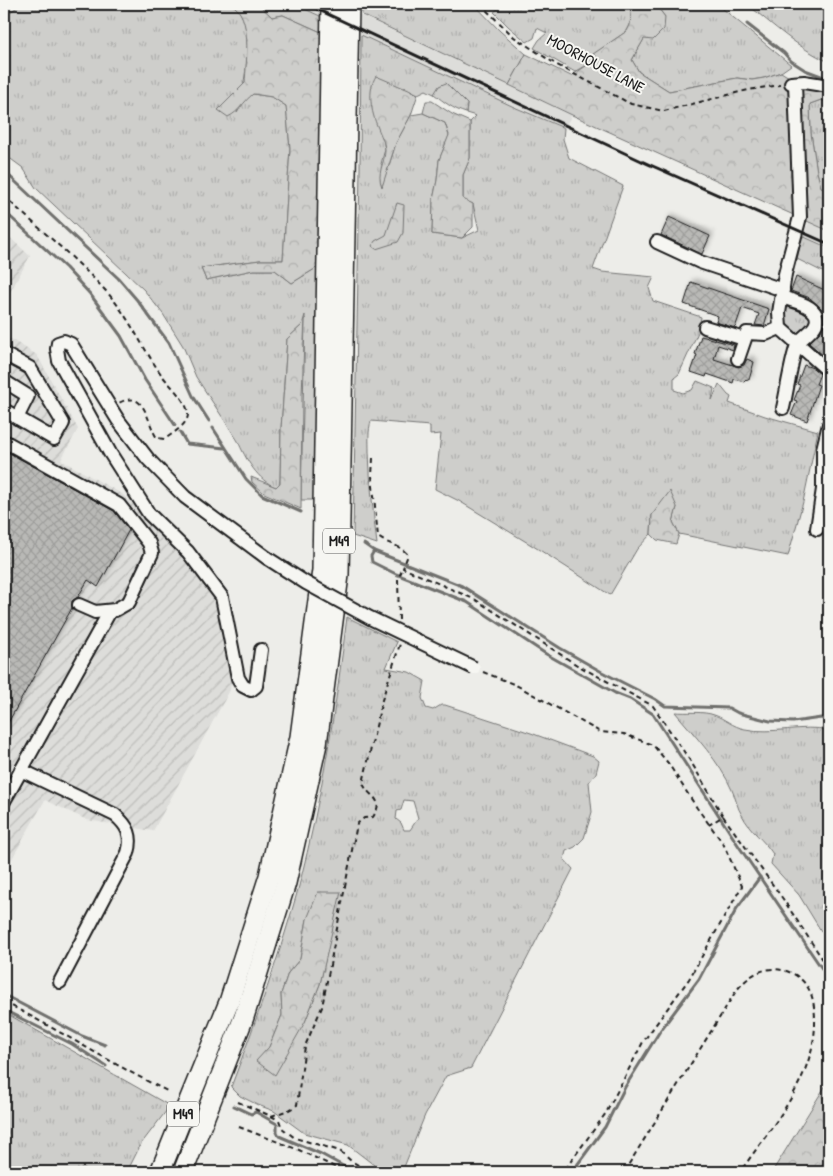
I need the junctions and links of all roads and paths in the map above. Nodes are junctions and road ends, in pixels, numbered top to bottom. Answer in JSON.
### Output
{"nodes":[{"id":1,"x":331,"y":4,"type":"edge"},
{"id":2,"x":349,"y":4,"type":"edge"},
{"id":3,"x":480,"y":4,"type":"edge"},
{"id":4,"x":793,"y":83,"type":"junction"},
{"id":5,"x":829,"y":86,"type":"edge"},
{"id":6,"x":4,"y":196,"type":"edge"},
{"id":7,"x":656,"y":242,"type":"dead end"},
{"id":8,"x":782,"y":294,"type":"junction"},
{"id":9,"x":705,"y":327,"type":"dead end"},
{"id":10,"x":780,"y":328,"type":"junction"},
{"id":11,"x":744,"y":339,"type":"junction"},
{"id":12,"x":798,"y":344,"type":"junction"},
{"id":13,"x":4,"y":354,"type":"edge"},
{"id":14,"x":738,"y":359,"type":"dead end"},
{"id":15,"x":829,"y":369,"type":"edge"},
{"id":16,"x":4,"y":382,"type":"edge"},
{"id":17,"x":111,"y":408,"type":"junction"},
{"id":18,"x":783,"y":408,"type":"dead end"},
{"id":19,"x":4,"y":410,"type":"edge"},
{"id":20,"x":17,"y":418,"type":"junction"},
{"id":21,"x":829,"y":424,"type":"edge"},
{"id":22,"x":4,"y":441,"type":"edge"},
{"id":23,"x":372,"y":458,"type":"dead end"},
{"id":24,"x":817,"y":529,"type":"dead end"},
{"id":25,"x":403,"y":568,"type":"junction"},
{"id":26,"x":79,"y":606,"type":"dead end"},
{"id":27,"x":110,"y":611,"type":"junction"},
{"id":28,"x":399,"y":620,"type":"dead end"},
{"id":29,"x":399,"y":637,"type":"dead end"},
{"id":30,"x":261,"y":650,"type":"dead end"},
{"id":31,"x":474,"y":668,"type":"joint"},
{"id":32,"x":21,"y":770,"type":"junction"},
{"id":33,"x":4,"y":802,"type":"edge"},
{"id":34,"x":723,"y":816,"type":"junction"},
{"id":35,"x":709,"y":825,"type":"junction"},
{"id":36,"x":829,"y":969,"type":"edge"},
{"id":37,"x":60,"y":982,"type":"dead end"},
{"id":38,"x":4,"y":1002,"type":"edge"},
{"id":39,"x":167,"y":1091,"type":"dead end"},
{"id":40,"x":238,"y":1102,"type":"dead end"},
{"id":41,"x":271,"y":1116,"type":"junction"},
{"id":42,"x":239,"y":1127,"type":"dead end"},
{"id":43,"x":160,"y":1172,"type":"edge"},
{"id":44,"x":184,"y":1172,"type":"edge"},
{"id":45,"x":345,"y":1172,"type":"edge"},
{"id":46,"x":370,"y":1172,"type":"edge"},
{"id":47,"x":563,"y":1172,"type":"edge"},
{"id":48,"x":624,"y":1172,"type":"edge"},
{"id":49,"x":740,"y":1172,"type":"edge"}],
"edges":[{"from":1,"to":43,"type":"highway","number":"M49"},
{"from":2,"to":44,"type":"highway","number":"M49"},
{"from":3,"to":4,"type":"path","name":"MOORHOUSE LANE"},
{"from":4,"to":5,"type":"street"},
{"from":4,"to":8,"type":"street"},
{"from":6,"to":17,"type":"path"},
{"from":7,"to":8,"type":"street"},
{"from":8,"to":10,"type":"street"},
{"from":8,"to":12,"type":"street"},
{"from":9,"to":11,"type":"street"},
{"from":10,"to":11,"type":"street"},
{"from":10,"to":12,"type":"street"},
{"from":11,"to":14,"type":"street"},
{"from":12,"to":15,"type":"street"},
{"from":12,"to":18,"type":"street"},
{"from":13,"to":20,"type":"street"},
{"from":16,"to":20,"type":"street"},
{"from":17,"to":30,"type":"street"},
{"from":17,"to":31,"type":"street","bridge":true},
{"from":19,"to":20,"type":"street"},
{"from":21,"to":24,"type":"street"},
{"from":22,"to":27,"type":"street"},
{"from":23,"to":25,"type":"path"},
{"from":25,"to":28,"type":"path"},
{"from":25,"to":34,"type":"path"},
{"from":26,"to":27,"type":"street"},
{"from":27,"to":32,"type":"street"},
{"from":29,"to":41,"type":"path"},
{"from":31,"to":35,"type":"path"},
{"from":32,"to":33,"type":"street"},
{"from":32,"to":37,"type":"street"},
{"from":34,"to":35,"type":"path"},
{"from":34,"to":36,"type":"path"},
{"from":35,"to":47,"type":"path"},
{"from":38,"to":39,"type":"path"},
{"from":40,"to":41,"type":"path"},
{"from":41,"to":46,"type":"path"},
{"from":42,"to":45,"type":"path"},
{"from":48,"to":49,"type":"path"}]}
